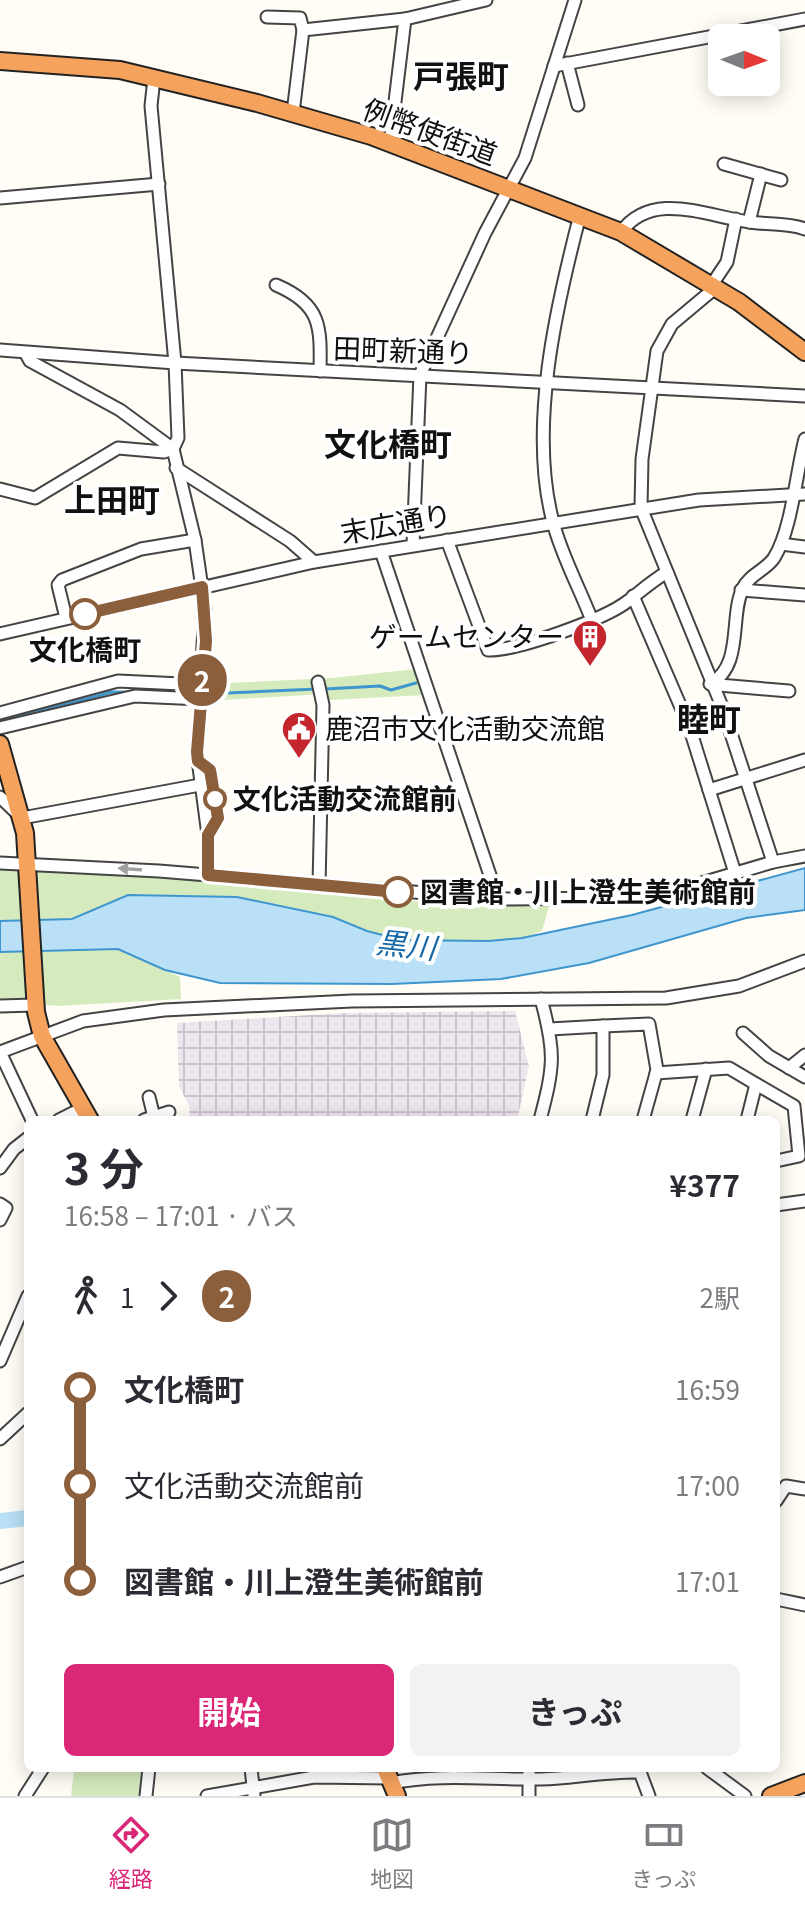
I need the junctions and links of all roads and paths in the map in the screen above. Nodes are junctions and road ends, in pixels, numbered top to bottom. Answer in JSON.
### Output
{"nodes":[{"id":1,"x":486,"y":0,"type":"edge"},
{"id":2,"x":575,"y":0,"type":"edge"},
{"id":3,"x":267,"y":17,"type":"dead end"},
{"id":4,"x":405,"y":19,"type":"junction"},
{"id":5,"x":805,"y":19,"type":"edge"},
{"id":6,"x":303,"y":30,"type":"junction"},
{"id":7,"x":0,"y":61,"type":"edge"},
{"id":8,"x":560,"y":64,"type":"junction"},
{"id":9,"x":154,"y":78,"type":"junction"},
{"id":10,"x":578,"y":105,"type":"dead end"},
{"id":11,"x":293,"y":113,"type":"junction"},
{"id":12,"x":390,"y":143,"type":"junction"},
{"id":13,"x":724,"y":164,"type":"dead end"},
{"id":14,"x":761,"y":174,"type":"junction"},
{"id":15,"x":781,"y":180,"type":"dead end"},
{"id":16,"x":159,"y":184,"type":"junction"},
{"id":17,"x":507,"y":189,"type":"junction"},
{"id":18,"x":0,"y":198,"type":"edge"},
{"id":19,"x":580,"y":215,"type":"junction"},
{"id":20,"x":743,"y":221,"type":"junction"},
{"id":21,"x":805,"y":229,"type":"edge"},
{"id":22,"x":621,"y":232,"type":"junction"},
{"id":23,"x":276,"y":285,"type":"dead end"},
{"id":24,"x":713,"y":287,"type":"junction"},
{"id":25,"x":0,"y":350,"type":"edge"},
{"id":26,"x":805,"y":352,"type":"edge"},
{"id":27,"x":26,"y":354,"type":"junction"},
{"id":28,"x":175,"y":363,"type":"junction"},
{"id":29,"x":320,"y":371,"type":"junction"},
{"id":30,"x":420,"y":375,"type":"junction"},
{"id":31,"x":548,"y":382,"type":"junction"},
{"id":32,"x":650,"y":389,"type":"junction"},
{"id":33,"x":805,"y":396,"type":"edge"},
{"id":34,"x":805,"y":439,"type":"edge"},
{"id":35,"x":173,"y":449,"type":"junction"},
{"id":36,"x":176,"y":468,"type":"junction"},
{"id":37,"x":0,"y":489,"type":"edge"},
{"id":38,"x":805,"y":494,"type":"edge"},
{"id":39,"x":792,"y":495,"type":"junction"},
{"id":40,"x":641,"y":508,"type":"junction"},
{"id":41,"x":553,"y":523,"type":"junction"},
{"id":42,"x":195,"y":540,"type":"junction"},
{"id":43,"x":447,"y":540,"type":"junction"},
{"id":44,"x":781,"y":544,"type":"junction"},
{"id":45,"x":413,"y":545,"type":"junction"},
{"id":46,"x":805,"y":547,"type":"edge"},
{"id":47,"x":381,"y":551,"type":"junction"},
{"id":48,"x":314,"y":562,"type":"junction"},
{"id":49,"x":667,"y":572,"type":"junction"},
{"id":50,"x":202,"y":587,"type":"junction"},
{"id":51,"x":741,"y":590,"type":"junction"},
{"id":52,"x":805,"y":595,"type":"edge"},
{"id":53,"x":633,"y":596,"type":"junction"},
{"id":54,"x":66,"y":618,"type":"junction"},
{"id":55,"x":591,"y":618,"type":"junction"},
{"id":56,"x":0,"y":634,"type":"edge"},
{"id":57,"x":318,"y":682,"type":"dead end"},
{"id":58,"x":713,"y":682,"type":"junction"},
{"id":59,"x":202,"y":685,"type":"junction"},
{"id":60,"x":789,"y":691,"type":"dead end"},
{"id":61,"x":201,"y":699,"type":"junction"},
{"id":62,"x":0,"y":713,"type":"edge"},
{"id":63,"x":0,"y":728,"type":"edge"},
{"id":64,"x":0,"y":744,"type":"edge"},
{"id":65,"x":805,"y":760,"type":"edge"},
{"id":66,"x":3,"y":770,"type":"edge"},
{"id":67,"x":748,"y":777,"type":"junction"},
{"id":68,"x":200,"y":785,"type":"junction"},
{"id":69,"x":709,"y":790,"type":"junction"},
{"id":70,"x":0,"y":797,"type":"edge"},
{"id":71,"x":22,"y":818,"type":"junction"},
{"id":72,"x":805,"y":856,"type":"edge"},
{"id":73,"x":773,"y":862,"type":"junction"},
{"id":74,"x":0,"y":863,"type":"edge"},
{"id":75,"x":27,"y":864,"type":"junction"},
{"id":76,"x":735,"y":873,"type":"junction"},
{"id":77,"x":208,"y":875,"type":"junction"},
{"id":78,"x":319,"y":886,"type":"junction"},
{"id":79,"x":498,"y":899,"type":"junction"},
{"id":80,"x":805,"y":961,"type":"edge"},
{"id":81,"x":541,"y":999,"type":"junction"},
{"id":82,"x":34,"y":1005,"type":"junction"},
{"id":83,"x":0,"y":1006,"type":"edge"},
{"id":84,"x":603,"y":1026,"type":"junction"},
{"id":85,"x":550,"y":1029,"type":"junction"},
{"id":86,"x":743,"y":1033,"type":"dead end"},
{"id":87,"x":42,"y":1036,"type":"junction"},
{"id":88,"x":0,"y":1052,"type":"edge"},
{"id":89,"x":805,"y":1055,"type":"edge"},
{"id":90,"x":789,"y":1068,"type":"junction"},
{"id":91,"x":706,"y":1069,"type":"junction"},
{"id":92,"x":656,"y":1073,"type":"junction"},
{"id":93,"x":805,"y":1077,"type":"edge"},
{"id":94,"x":756,"y":1084,"type":"junction"},
{"id":95,"x":149,"y":1097,"type":"dead end"},
{"id":96,"x":800,"y":1108,"type":"edge"},
{"id":97,"x":86,"y":1114,"type":"edge"},
{"id":98,"x":30,"y":1116,"type":"edge"},
{"id":99,"x":159,"y":1116,"type":"edge"},
{"id":100,"x":541,"y":1116,"type":"edge"},
{"id":101,"x":593,"y":1116,"type":"edge"},
{"id":102,"x":644,"y":1116,"type":"edge"},
{"id":103,"x":693,"y":1116,"type":"edge"},
{"id":104,"x":748,"y":1116,"type":"edge"},
{"id":105,"x":24,"y":1141,"type":"edge"},
{"id":106,"x":780,"y":1160,"type":"edge"},
{"id":107,"x":0,"y":1168,"type":"edge"},
{"id":108,"x":805,"y":1201,"type":"edge"},
{"id":109,"x":0,"y":1204,"type":"edge"},
{"id":110,"x":780,"y":1204,"type":"edge"},
{"id":111,"x":0,"y":1220,"type":"edge"},
{"id":112,"x":24,"y":1305,"type":"edge"},
{"id":113,"x":0,"y":1361,"type":"edge"},
{"id":114,"x":24,"y":1417,"type":"edge"},
{"id":115,"x":0,"y":1439,"type":"edge"},
{"id":116,"x":805,"y":1489,"type":"edge"},
{"id":117,"x":780,"y":1495,"type":"edge"},
{"id":118,"x":24,"y":1568,"type":"edge"},
{"id":119,"x":0,"y":1577,"type":"edge"},
{"id":120,"x":780,"y":1600,"type":"edge"},
{"id":121,"x":805,"y":1605,"type":"edge"},
{"id":122,"x":40,"y":1772,"type":"edge"},
{"id":123,"x":149,"y":1772,"type":"edge"},
{"id":124,"x":251,"y":1772,"type":"edge"},
{"id":125,"x":578,"y":1772,"type":"edge"},
{"id":126,"x":640,"y":1772,"type":"edge"},
{"id":127,"x":712,"y":1772,"type":"edge"},
{"id":128,"x":529,"y":1773,"type":"edge"},
{"id":129,"x":390,"y":1781,"type":"edge"},
{"id":130,"x":805,"y":1783,"type":"edge"},
{"id":131,"x":254,"y":1793,"type":"edge"},
{"id":132,"x":25,"y":1796,"type":"edge"},
{"id":133,"x":146,"y":1796,"type":"edge"},
{"id":134,"x":207,"y":1796,"type":"edge"},
{"id":135,"x":529,"y":1796,"type":"edge"},
{"id":136,"x":649,"y":1796,"type":"edge"},
{"id":137,"x":745,"y":1796,"type":"edge"},
{"id":138,"x":771,"y":1796,"type":"edge"}],
"edges":[{"from":1,"to":4,"type":"street"},
{"from":2,"to":8,"type":"street"},
{"from":3,"to":6,"type":"street"},
{"from":4,"to":6,"type":"street"},
{"from":4,"to":12,"type":"street"},
{"from":5,"to":8,"type":"street"},
{"from":6,"to":11,"type":"street"},
{"from":7,"to":9,"type":"highway","name":"例幣使街道"},
{"from":8,"to":10,"type":"street"},
{"from":8,"to":17,"type":"street"},
{"from":9,"to":11,"type":"highway","name":"例幣使街道"},
{"from":9,"to":16,"type":"street"},
{"from":11,"to":12,"type":"highway","name":"例幣使街道"},
{"from":12,"to":17,"type":"highway","name":"例幣使街道"},
{"from":13,"to":14,"type":"street"},
{"from":14,"to":15,"type":"street"},
{"from":14,"to":20,"type":"street"},
{"from":16,"to":18,"type":"street"},
{"from":16,"to":28,"type":"street"},
{"from":17,"to":19,"type":"highway","name":"例幣使街道"},
{"from":17,"to":30,"type":"street"},
{"from":19,"to":22,"type":"highway","name":"例幣使街道"},
{"from":19,"to":31,"type":"street"},
{"from":20,"to":21,"type":"street"},
{"from":20,"to":22,"type":"street"},
{"from":20,"to":24,"type":"street"},
{"from":22,"to":24,"type":"highway","name":"例幣使街道"},
{"from":23,"to":29,"type":"street"},
{"from":24,"to":26,"type":"highway","name":"例幣使街道"},
{"from":24,"to":32,"type":"street"},
{"from":25,"to":27,"type":"street","name":"田町新通り"},
{"from":27,"to":28,"type":"street","name":"田町新通り"},
{"from":27,"to":35,"type":"street"},
{"from":28,"to":29,"type":"street","name":"田町新通り"},
{"from":28,"to":35,"type":"street"},
{"from":29,"to":30,"type":"street","name":"田町新通り"},
{"from":30,"to":31,"type":"street","name":"田町新通り"},
{"from":30,"to":45,"type":"street"},
{"from":31,"to":32,"type":"street","name":"田町新通り"},
{"from":31,"to":41,"type":"street"},
{"from":32,"to":33,"type":"street","name":"田町新通り"},
{"from":32,"to":40,"type":"street"},
{"from":34,"to":39,"type":"street"},
{"from":35,"to":36,"type":"street"},
{"from":35,"to":37,"type":"street"},
{"from":36,"to":42,"type":"street"},
{"from":36,"to":48,"type":"street"},
{"from":38,"to":39,"type":"street","name":"末広通り"},
{"from":39,"to":40,"type":"street","name":"末広通り"},
{"from":39,"to":44,"type":"street"},
{"from":40,"to":41,"type":"street","name":"末広通り"},
{"from":40,"to":49,"type":"street"},
{"from":41,"to":43,"type":"street","name":"末広通り"},
{"from":41,"to":55,"type":"street"},
{"from":42,"to":50,"type":"street"},
{"from":42,"to":54,"type":"street"},
{"from":43,"to":45,"type":"street","name":"末広通り"},
{"from":43,"to":55,"type":"street"},
{"from":44,"to":46,"type":"street"},
{"from":44,"to":51,"type":"street"},
{"from":45,"to":47,"type":"street","name":"末広通り"},
{"from":47,"to":48,"type":"street","name":"末広通り"},
{"from":47,"to":79,"type":"street"},
{"from":48,"to":50,"type":"street","name":"末広通り"},
{"from":49,"to":53,"type":"street"},
{"from":49,"to":58,"type":"street"},
{"from":50,"to":54,"type":"street","name":"末広通り"},
{"from":50,"to":59,"type":"street"},
{"from":51,"to":52,"type":"street"},
{"from":51,"to":58,"type":"street"},
{"from":53,"to":55,"type":"street"},
{"from":53,"to":69,"type":"street"},
{"from":54,"to":56,"type":"street","name":"末広通り"},
{"from":57,"to":78,"type":"street"},
{"from":58,"to":60,"type":"street"},
{"from":58,"to":67,"type":"street"},
{"from":59,"to":61,"type":"street"},
{"from":59,"to":62,"type":"street"},
{"from":61,"to":63,"type":"street"},
{"from":61,"to":68,"type":"street"},
{"from":64,"to":66,"type":"highway"},
{"from":65,"to":67,"type":"street"},
{"from":66,"to":71,"type":"highway"},
{"from":67,"to":69,"type":"street"},
{"from":67,"to":73,"type":"street"},
{"from":68,"to":71,"type":"street"},
{"from":68,"to":77,"type":"street"},
{"from":69,"to":76,"type":"street"},
{"from":70,"to":71,"type":"street"},
{"from":71,"to":75,"type":"highway"},
{"from":72,"to":73,"type":"street"},
{"from":73,"to":76,"type":"street"},
{"from":74,"to":75,"type":"street"},
{"from":77,"to":75,"type":"street","one_way":true},
{"from":75,"to":82,"type":"highway"},
{"from":76,"to":79,"type":"street"},
{"from":77,"to":78,"type":"street"},
{"from":78,"to":79,"type":"street"},
{"from":80,"to":81,"type":"street"},
{"from":81,"to":85,"type":"street"},
{"from":81,"to":87,"type":"street"},
{"from":82,"to":83,"type":"street"},
{"from":82,"to":87,"type":"highway"},
{"from":84,"to":85,"type":"street"},
{"from":84,"to":92,"type":"street"},
{"from":84,"to":101,"type":"street"},
{"from":85,"to":100,"type":"street"},
{"from":86,"to":90,"type":"street"},
{"from":87,"to":88,"type":"street"},
{"from":87,"to":97,"type":"highway"},
{"from":88,"to":98,"type":"street"},
{"from":89,"to":90,"type":"street"},
{"from":90,"to":93,"type":"street"},
{"from":91,"to":92,"type":"street"},
{"from":91,"to":94,"type":"street"},
{"from":91,"to":103,"type":"street"},
{"from":92,"to":102,"type":"street"},
{"from":94,"to":96,"type":"street"},
{"from":94,"to":104,"type":"street"},
{"from":95,"to":99,"type":"street"},
{"from":96,"to":106,"type":"street"},
{"from":105,"to":107,"type":"street"},
{"from":108,"to":110,"type":"street"},
{"from":109,"to":111,"type":"street"},
{"from":112,"to":113,"type":"street"},
{"from":114,"to":115,"type":"street"},
{"from":116,"to":117,"type":"street"},
{"from":118,"to":119,"type":"street"},
{"from":120,"to":121,"type":"street"},
{"from":122,"to":132,"type":"street"},
{"from":123,"to":133,"type":"street"},
{"from":124,"to":131,"type":"street"},
{"from":125,"to":128,"type":"street"},
{"from":126,"to":136,"type":"street"},
{"from":127,"to":137,"type":"street"},
{"from":128,"to":129,"type":"street"},
{"from":128,"to":135,"type":"street"},
{"from":129,"to":131,"type":"street"},
{"from":130,"to":138,"type":"highway"},
{"from":131,"to":134,"type":"street"}]}
